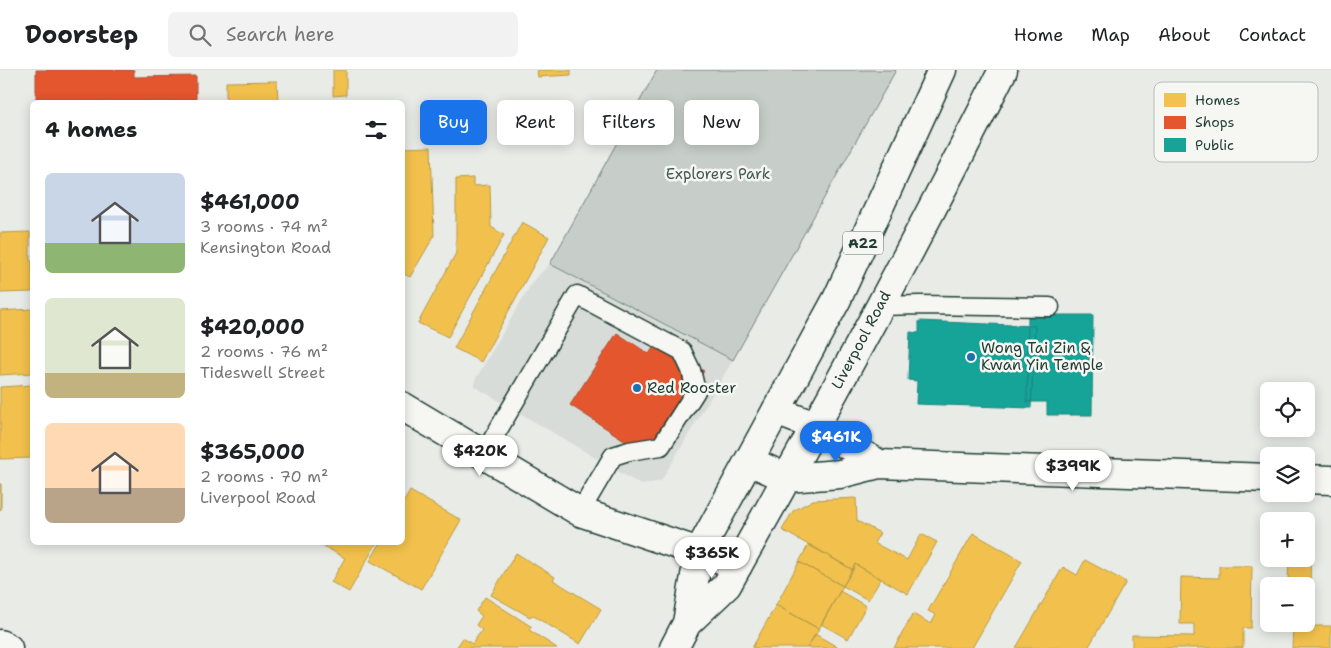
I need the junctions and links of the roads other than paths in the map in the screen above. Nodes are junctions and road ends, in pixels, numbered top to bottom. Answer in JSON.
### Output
{"nodes":[{"id":1,"x":942,"y":70,"type":"edge"},
{"id":2,"x":1003,"y":70,"type":"edge"},
{"id":3,"x":880,"y":306,"type":"junction"},
{"id":4,"x":1050,"y":307,"type":"dead end"},
{"id":5,"x":405,"y":408,"type":"edge"},
{"id":6,"x":776,"y":412,"type":"junction"},
{"id":7,"x":815,"y":426,"type":"junction"},
{"id":8,"x":484,"y":454,"type":"junction"},
{"id":9,"x":749,"y":461,"type":"junction"},
{"id":10,"x":879,"y":464,"type":"junction"},
{"id":11,"x":787,"y":478,"type":"junction"},
{"id":12,"x":1260,"y":478,"type":"edge"},
{"id":13,"x":1315,"y":479,"type":"edge"},
{"id":14,"x":1331,"y":480,"type":"edge"},
{"id":15,"x":580,"y":512,"type":"junction"},
{"id":16,"x":699,"y":552,"type":"junction"},
{"id":17,"x":738,"y":565,"type":"junction"},
{"id":18,"x":688,"y":623,"type":"junction"},
{"id":19,"x":0,"y":644,"type":"edge"},
{"id":20,"x":8,"y":648,"type":"edge"},
{"id":21,"x":674,"y":648,"type":"edge"}],
"edges":[{"from":1,"to":6,"type":"main road","name":"Liverpool Road","number":"A22"},
{"from":2,"to":3,"type":"main road","name":"Liverpool Road","number":"A22"},
{"from":3,"to":4,"type":"lane"},
{"from":3,"to":7,"type":"main road","name":"Liverpool Road","number":"A22"},
{"from":5,"to":8,"type":"main road"},
{"from":6,"to":7,"type":"main road"},
{"from":6,"to":9,"type":"main road","name":"Liverpool Road","number":"A22"},
{"from":7,"to":10,"type":"main road"},
{"from":7,"to":11,"type":"main road","name":"Liverpool Road","number":"A22"},
{"from":8,"to":15,"type":"main road"},
{"from":8,"to":15,"type":"lane"},
{"from":9,"to":11,"type":"main road"},
{"from":9,"to":16,"type":"main road","name":"Liverpool Road","number":"A22"},
{"from":10,"to":11,"type":"main road"},
{"from":10,"to":12,"type":"main road"},
{"from":11,"to":17,"type":"main road","name":"Liverpool Road","number":"A22"},
{"from":13,"to":14,"type":"main road"},
{"from":15,"to":16,"type":"main road"},
{"from":16,"to":17,"type":"main road"},
{"from":16,"to":18,"type":"main road","name":"Liverpool Road","number":"A22"},
{"from":17,"to":18,"type":"main road","name":"Liverpool Road","number":"A22"},
{"from":18,"to":21,"type":"main road","name":"Liverpool Road","number":"A22"},
{"from":19,"to":20,"type":"main road"}]}
